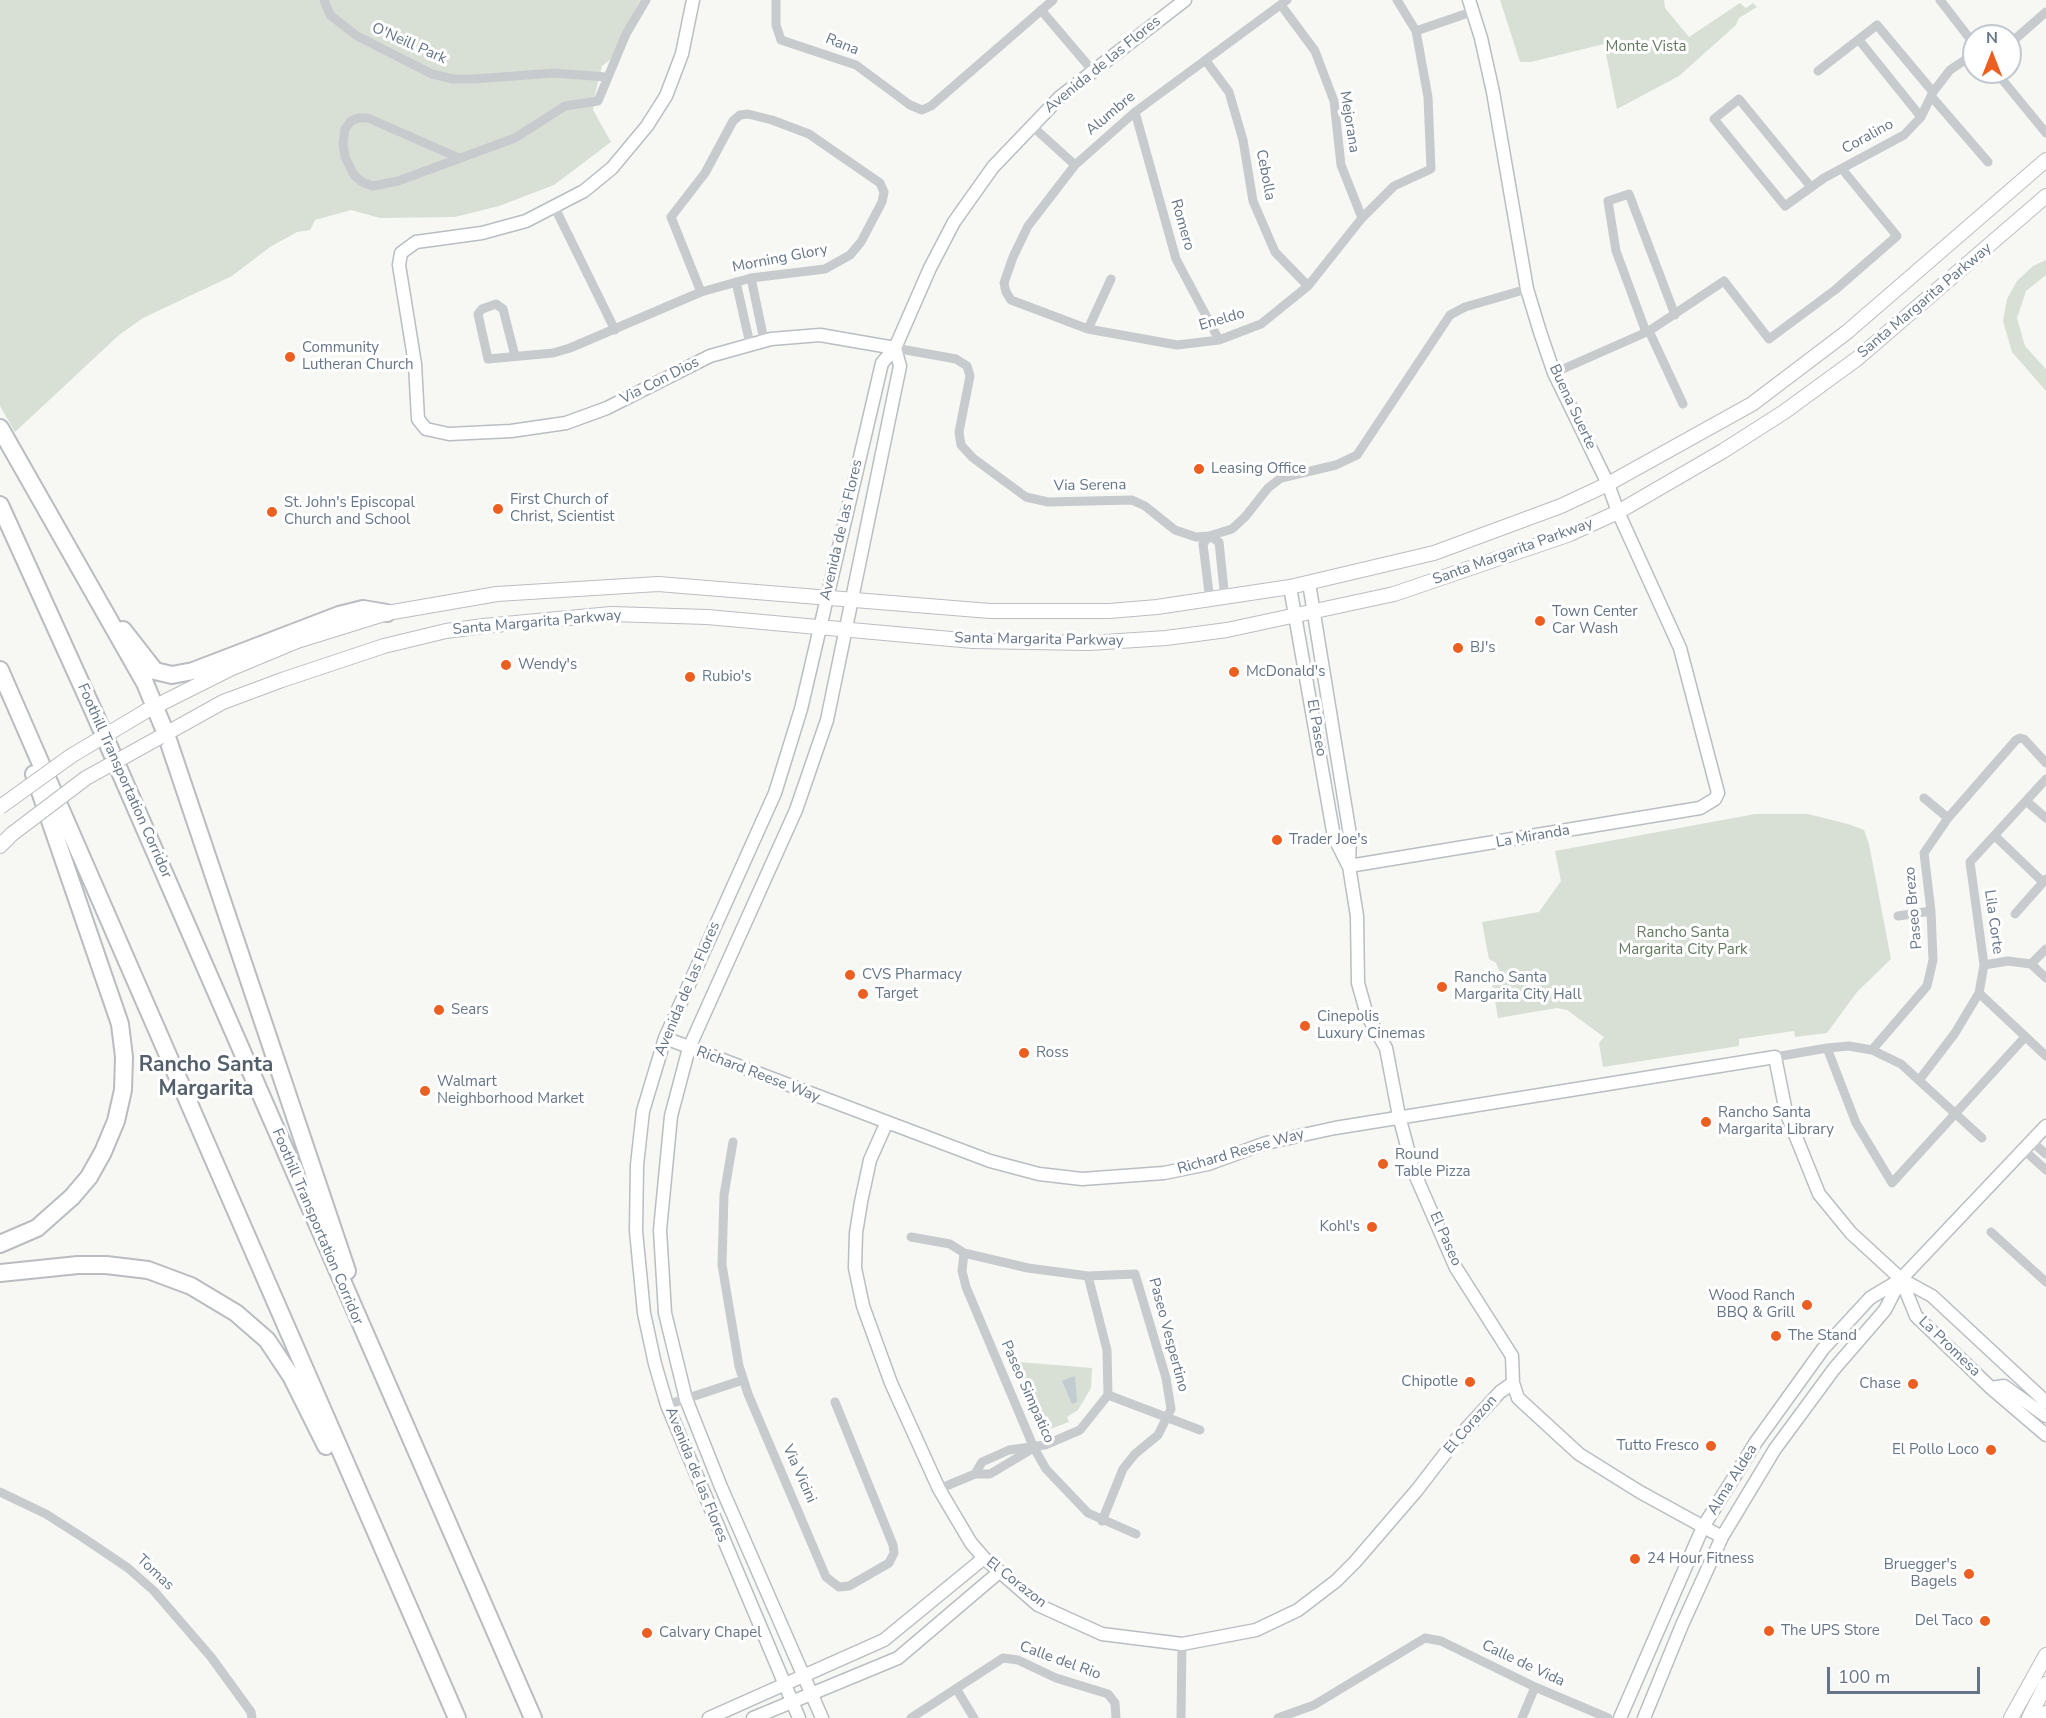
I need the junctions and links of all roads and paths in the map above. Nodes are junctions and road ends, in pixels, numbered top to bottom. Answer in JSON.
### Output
{"nodes":[{"id":1,"x":324,"y":0,"type":"edge"},
{"id":2,"x":646,"y":0,"type":"edge"},
{"id":3,"x":693,"y":0,"type":"edge"},
{"id":4,"x":776,"y":0,"type":"edge"},
{"id":5,"x":1053,"y":0,"type":"edge"},
{"id":6,"x":1185,"y":0,"type":"edge"},
{"id":7,"x":1397,"y":0,"type":"edge"},
{"id":8,"x":1940,"y":0,"type":"edge"},
{"id":9,"x":1284,"y":2,"type":"edge"},
{"id":10,"x":1471,"y":6,"type":"edge"},
{"id":11,"x":1041,"y":10,"type":"junction"},
{"id":12,"x":2046,"y":12,"type":"edge"},
{"id":13,"x":1962,"y":28,"type":"edge"},
{"id":14,"x":1416,"y":31,"type":"junction"},
{"id":15,"x":2022,"y":33,"type":"edge"},
{"id":16,"x":1859,"y":39,"type":"junction"},
{"id":17,"x":1206,"y":62,"type":"junction"},
{"id":18,"x":1962,"y":62,"type":"edge"},
{"id":19,"x":1092,"y":70,"type":"junction"},
{"id":20,"x":1818,"y":71,"type":"dead end"},
{"id":21,"x":606,"y":77,"type":"junction"},
{"id":22,"x":2006,"y":84,"type":"edge"},
{"id":23,"x":1932,"y":94,"type":"junction"},
{"id":24,"x":1135,"y":112,"type":"junction"},
{"id":25,"x":1921,"y":117,"type":"junction"},
{"id":26,"x":1031,"y":125,"type":"junction"},
{"id":27,"x":2046,"y":133,"type":"edge"},
{"id":28,"x":459,"y":158,"type":"junction"},
{"id":29,"x":2046,"y":160,"type":"edge"},
{"id":30,"x":1988,"y":162,"type":"dead end"},
{"id":31,"x":1075,"y":165,"type":"junction"},
{"id":32,"x":1842,"y":169,"type":"junction"},
{"id":33,"x":1811,"y":187,"type":"junction"},
{"id":34,"x":2046,"y":196,"type":"edge"},
{"id":35,"x":555,"y":208,"type":"junction"},
{"id":36,"x":1362,"y":218,"type":"junction"},
{"id":37,"x":751,"y":278,"type":"junction"},
{"id":38,"x":1111,"y":279,"type":"dead end"},
{"id":39,"x":736,"y":282,"type":"junction"},
{"id":40,"x":1308,"y":286,"type":"junction"},
{"id":41,"x":1527,"y":289,"type":"junction"},
{"id":42,"x":701,"y":292,"type":"junction"},
{"id":43,"x":1006,"y":292,"type":"joint"},
{"id":44,"x":1675,"y":315,"type":"junction"},
{"id":45,"x":1088,"y":328,"type":"junction"},
{"id":46,"x":615,"y":330,"type":"junction"},
{"id":47,"x":1647,"y":331,"type":"junction"},
{"id":48,"x":764,"y":340,"type":"junction"},
{"id":49,"x":1219,"y":340,"type":"junction"},
{"id":50,"x":750,"y":344,"type":"junction"},
{"id":51,"x":895,"y":348,"type":"junction"},
{"id":52,"x":515,"y":356,"type":"junction"},
{"id":53,"x":1554,"y":373,"type":"junction"},
{"id":54,"x":1683,"y":404,"type":"dead end"},
{"id":55,"x":0,"y":428,"type":"edge"},
{"id":56,"x":1608,"y":484,"type":"junction"},
{"id":57,"x":0,"y":505,"type":"edge"},
{"id":58,"x":1618,"y":512,"type":"junction"},
{"id":59,"x":1209,"y":536,"type":"junction"},
{"id":60,"x":1309,"y":584,"type":"junction"},
{"id":61,"x":1290,"y":587,"type":"junction"},
{"id":62,"x":826,"y":598,"type":"junction"},
{"id":63,"x":1218,"y":599,"type":"junction"},
{"id":64,"x":852,"y":601,"type":"junction"},
{"id":65,"x":103,"y":606,"type":"junction"},
{"id":66,"x":387,"y":613,"type":"junction"},
{"id":67,"x":1313,"y":613,"type":"junction"},
{"id":68,"x":1297,"y":616,"type":"junction"},
{"id":69,"x":819,"y":627,"type":"junction"},
{"id":70,"x":847,"y":628,"type":"junction"},
{"id":71,"x":0,"y":670,"type":"edge"},
{"id":72,"x":0,"y":693,"type":"edge"},
{"id":73,"x":150,"y":709,"type":"junction"},
{"id":74,"x":163,"y":735,"type":"junction"},
{"id":75,"x":2046,"y":763,"type":"edge"},
{"id":76,"x":2046,"y":779,"type":"edge"},
{"id":77,"x":1924,"y":798,"type":"dead end"},
{"id":78,"x":1715,"y":799,"type":"joint"},
{"id":79,"x":2026,"y":801,"type":"junction"},
{"id":80,"x":0,"y":807,"type":"edge"},
{"id":81,"x":1948,"y":818,"type":"junction"},
{"id":82,"x":2046,"y":818,"type":"edge"},
{"id":83,"x":1995,"y":836,"type":"junction"},
{"id":84,"x":0,"y":846,"type":"edge"},
{"id":85,"x":1349,"y":866,"type":"junction"},
{"id":86,"x":2044,"y":880,"type":"edge"},
{"id":87,"x":1931,"y":911,"type":"junction"},
{"id":88,"x":2015,"y":914,"type":"dead end"},
{"id":89,"x":1898,"y":916,"type":"dead end"},
{"id":90,"x":2046,"y":949,"type":"edge"},
{"id":91,"x":2031,"y":964,"type":"junction"},
{"id":92,"x":1984,"y":965,"type":"junction"},
{"id":93,"x":2046,"y":978,"type":"edge"},
{"id":94,"x":1979,"y":993,"type":"junction"},
{"id":95,"x":2025,"y":1037,"type":"junction"},
{"id":96,"x":664,"y":1038,"type":"junction"},
{"id":97,"x":689,"y":1048,"type":"junction"},
{"id":98,"x":1827,"y":1048,"type":"junction"},
{"id":99,"x":1872,"y":1050,"type":"junction"},
{"id":100,"x":2046,"y":1056,"type":"edge"},
{"id":101,"x":1774,"y":1057,"type":"junction"},
{"id":102,"x":1920,"y":1080,"type":"junction"},
{"id":103,"x":1954,"y":1112,"type":"junction"},
{"id":104,"x":1399,"y":1116,"type":"junction"},
{"id":105,"x":886,"y":1124,"type":"junction"},
{"id":106,"x":2046,"y":1126,"type":"edge"},
{"id":107,"x":1982,"y":1138,"type":"dead end"},
{"id":108,"x":733,"y":1142,"type":"dead end"},
{"id":109,"x":2028,"y":1146,"type":"junction"},
{"id":110,"x":2046,"y":1154,"type":"edge"},
{"id":111,"x":2046,"y":1170,"type":"edge"},
{"id":112,"x":1991,"y":1232,"type":"dead end"},
{"id":113,"x":911,"y":1237,"type":"dead end"},
{"id":114,"x":0,"y":1244,"type":"edge"},
{"id":115,"x":964,"y":1253,"type":"junction"},
{"id":116,"x":0,"y":1273,"type":"edge"},
{"id":117,"x":1088,"y":1276,"type":"junction"},
{"id":118,"x":1901,"y":1279,"type":"junction"},
{"id":119,"x":2046,"y":1282,"type":"edge"},
{"id":120,"x":743,"y":1380,"type":"junction"},
{"id":121,"x":1513,"y":1383,"type":"junction"},
{"id":122,"x":1991,"y":1388,"type":"junction"},
{"id":123,"x":1108,"y":1395,"type":"junction"},
{"id":124,"x":2044,"y":1398,"type":"edge"},
{"id":125,"x":686,"y":1399,"type":"junction"},
{"id":126,"x":835,"y":1402,"type":"dead end"},
{"id":127,"x":667,"y":1405,"type":"junction"},
{"id":128,"x":395,"y":1407,"type":"junction"},
{"id":129,"x":2046,"y":1416,"type":"edge"},
{"id":130,"x":1167,"y":1418,"type":"junction"},
{"id":131,"x":1200,"y":1430,"type":"dead end"},
{"id":132,"x":2046,"y":1435,"type":"edge"},
{"id":133,"x":1034,"y":1448,"type":"junction"},
{"id":134,"x":975,"y":1474,"type":"junction"},
{"id":135,"x":939,"y":1489,"type":"junction"},
{"id":136,"x":0,"y":1492,"type":"edge"},
{"id":137,"x":358,"y":1494,"type":"junction"},
{"id":138,"x":1102,"y":1521,"type":"junction"},
{"id":139,"x":1703,"y":1527,"type":"junction"},
{"id":140,"x":1136,"y":1534,"type":"dead end"},
{"id":141,"x":1722,"y":1537,"type":"junction"},
{"id":142,"x":984,"y":1558,"type":"junction"},
{"id":143,"x":998,"y":1573,"type":"junction"},
{"id":144,"x":1182,"y":1644,"type":"junction"},
{"id":145,"x":2046,"y":1655,"type":"edge"},
{"id":146,"x":806,"y":1677,"type":"junction"},
{"id":147,"x":2046,"y":1684,"type":"edge"},
{"id":148,"x":785,"y":1685,"type":"junction"},
{"id":149,"x":1534,"y":1687,"type":"junction"},
{"id":150,"x":957,"y":1690,"type":"junction"},
{"id":151,"x":812,"y":1694,"type":"junction"},
{"id":152,"x":792,"y":1701,"type":"junction"},
{"id":153,"x":2046,"y":1713,"type":"edge"},
{"id":154,"x":1290,"y":1716,"type":"edge"},
{"id":155,"x":252,"y":1718,"type":"edge"},
{"id":156,"x":458,"y":1718,"type":"edge"},
{"id":157,"x":532,"y":1718,"type":"edge"},
{"id":158,"x":709,"y":1718,"type":"edge"},
{"id":159,"x":753,"y":1718,"type":"edge"},
{"id":160,"x":799,"y":1718,"type":"edge"},
{"id":161,"x":822,"y":1718,"type":"edge"},
{"id":162,"x":911,"y":1718,"type":"edge"},
{"id":163,"x":975,"y":1718,"type":"edge"},
{"id":164,"x":1116,"y":1718,"type":"edge"},
{"id":165,"x":1181,"y":1718,"type":"edge"},
{"id":166,"x":1278,"y":1718,"type":"edge"},
{"id":167,"x":1522,"y":1718,"type":"edge"},
{"id":168,"x":1608,"y":1718,"type":"edge"},
{"id":169,"x":1620,"y":1718,"type":"edge"},
{"id":170,"x":1644,"y":1718,"type":"edge"},
{"id":171,"x":2011,"y":1718,"type":"edge"},
{"id":172,"x":2030,"y":1718,"type":"edge"},
{"id":173,"x":2043,"y":1718,"type":"edge"}],
"edges":[{"from":1,"to":21,"type":"street","name":"O'Neill Park"},
{"from":2,"to":21,"type":"street"},
{"from":3,"to":35,"type":"street"},
{"from":4,"to":11,"type":"street","name":"Rana"},
{"from":5,"to":11,"type":"street"},
{"from":6,"to":19,"type":"street","name":"Avenida de las Flores"},
{"from":7,"to":14,"type":"street"},
{"from":8,"to":13,"type":"street"},
{"from":9,"to":17,"type":"street","name":"Alumbre"},
{"from":9,"to":36,"type":"street","name":"Mejorana"},
{"from":10,"to":14,"type":"street"},
{"from":10,"to":41,"type":"street","name":"Buena Suerte"},
{"from":11,"to":19,"type":"street"},
{"from":12,"to":15,"type":"street"},
{"from":14,"to":36,"type":"street","name":"Eneldo"},
{"from":16,"to":20,"type":"street"},
{"from":16,"to":23,"type":"street"},
{"from":16,"to":25,"type":"street"},
{"from":17,"to":24,"type":"street","name":"Alumbre"},
{"from":17,"to":40,"type":"street","name":"Cebolla"},
{"from":18,"to":23,"type":"street","name":"Coralino"},
{"from":19,"to":26,"type":"street","name":"Avenida de las Flores"},
{"from":21,"to":28,"type":"street"},
{"from":22,"to":27,"type":"street"},
{"from":23,"to":25,"type":"street","name":"Coralino"},
{"from":23,"to":30,"type":"street"},
{"from":24,"to":31,"type":"street","name":"Alumbre"},
{"from":24,"to":49,"type":"street","name":"Romero"},
{"from":25,"to":32,"type":"street","name":"Coralino"},
{"from":26,"to":31,"type":"street"},
{"from":26,"to":51,"type":"street","name":"Avenida de las Flores"},
{"from":28,"to":28,"type":"street"},
{"from":29,"to":56,"type":"main road","name":"Santa Margarita Parkway"},
{"from":31,"to":43,"type":"street","name":"Alumbre"},
{"from":32,"to":33,"type":"street","name":"Coralino"},
{"from":32,"to":44,"type":"street"},
{"from":33,"to":33,"type":"street","name":"Coralino"},
{"from":34,"to":58,"type":"main road","name":"Santa Margarita Parkway"},
{"from":35,"to":46,"type":"street"},
{"from":35,"to":50,"type":"street","name":"Via Con Dios"},
{"from":36,"to":40,"type":"street","name":"Eneldo"},
{"from":37,"to":39,"type":"street","name":"Morning Glory"},
{"from":37,"to":42,"type":"street","name":"Morning Glory"},
{"from":37,"to":48,"type":"street"},
{"from":38,"to":45,"type":"street"},
{"from":39,"to":42,"type":"street","name":"Morning Glory"},
{"from":39,"to":50,"type":"street"},
{"from":40,"to":49,"type":"street","name":"Eneldo"},
{"from":41,"to":53,"type":"street","name":"Buena Suerte"},
{"from":41,"to":59,"type":"street"},
{"from":42,"to":46,"type":"street","name":"Morning Glory"},
{"from":43,"to":45,"type":"street","name":"Eneldo"},
{"from":44,"to":47,"type":"street"},
{"from":44,"to":47,"type":"street"},
{"from":45,"to":49,"type":"street","name":"Eneldo"},
{"from":46,"to":52,"type":"street","name":"Morning Glory"},
{"from":47,"to":53,"type":"street"},
{"from":47,"to":54,"type":"street"},
{"from":48,"to":50,"type":"street","name":"Via Con Dios"},
{"from":48,"to":51,"type":"street","name":"Via Con Dios"},
{"from":51,"to":59,"type":"street","name":"Via Serena"},
{"from":51,"to":62,"type":"street","name":"Avenida de las Flores"},
{"from":51,"to":64,"type":"street","name":"Avenida de las Flores"},
{"from":52,"to":52,"type":"street","name":"Morning Glory"},
{"from":53,"to":56,"type":"street","name":"Buena Suerte"},
{"from":55,"to":65,"type":"highway"},
{"from":56,"to":58,"type":"street","name":"Buena Suerte"},
{"from":56,"to":60,"type":"main road","name":"Santa Margarita Parkway"},
{"from":57,"to":128,"type":"highway","name":"Foothill Transportation Corridor"},
{"from":58,"to":67,"type":"main road","name":"Santa Margarita Parkway"},
{"from":58,"to":78,"type":"street","name":"Buena Suerte"},
{"from":59,"to":63,"type":"street"},
{"from":59,"to":63,"type":"street"},
{"from":60,"to":61,"type":"main road","name":"Santa Margarita Parkway"},
{"from":60,"to":67,"type":"street","name":"El Paseo"},
{"from":61,"to":63,"type":"main road","name":"Santa Margarita Parkway"},
{"from":61,"to":68,"type":"street","name":"El Paseo"},
{"from":62,"to":64,"type":"main road","name":"Santa Margarita Parkway"},
{"from":62,"to":66,"type":"main road","name":"Santa Margarita Parkway"},
{"from":62,"to":69,"type":"street","name":"Avenida de las Flores"},
{"from":63,"to":64,"type":"main road","name":"Santa Margarita Parkway"},
{"from":64,"to":70,"type":"street","name":"Avenida de las Flores"},
{"from":65,"to":66,"type":"highway"},
{"from":65,"to":73,"type":"highway"},
{"from":66,"to":73,"type":"main road","name":"Santa Margarita Parkway"},
{"from":67,"to":68,"type":"main road","name":"Santa Margarita Parkway"},
{"from":67,"to":85,"type":"street","name":"El Paseo"},
{"from":68,"to":70,"type":"main road","name":"Santa Margarita Parkway"},
{"from":68,"to":85,"type":"street","name":"El Paseo"},
{"from":69,"to":70,"type":"main road","name":"Santa Margarita Parkway"},
{"from":69,"to":74,"type":"main road","name":"Santa Margarita Parkway"},
{"from":69,"to":96,"type":"street","name":"Avenida de las Flores"},
{"from":70,"to":97,"type":"street","name":"Avenida de las Flores"},
{"from":71,"to":137,"type":"highway"},
{"from":72,"to":114,"type":"highway"},
{"from":73,"to":74,"type":"highway"},
{"from":73,"to":80,"type":"main road","name":"Santa Margarita Parkway","bridge":true},
{"from":74,"to":84,"type":"main road","name":"Santa Margarita Parkway","bridge":true},
{"from":74,"to":128,"type":"highway"},
{"from":75,"to":81,"type":"street","name":"Paseo Brezo"},
{"from":76,"to":79,"type":"street","name":"Lila Corte"},
{"from":77,"to":81,"type":"street"},
{"from":78,"to":85,"type":"street","name":"La Miranda"},
{"from":79,"to":82,"type":"street"},
{"from":79,"to":83,"type":"street","name":"Lila Corte"},
{"from":81,"to":87,"type":"street","name":"Paseo Brezo"},
{"from":83,"to":86,"type":"street"},
{"from":83,"to":92,"type":"street","name":"Lila Corte"},
{"from":85,"to":104,"type":"street","name":"El Paseo"},
{"from":86,"to":88,"type":"street"},
{"from":87,"to":89,"type":"street"},
{"from":87,"to":99,"type":"street","name":"Paseo Brezo"},
{"from":90,"to":91,"type":"street"},
{"from":91,"to":92,"type":"street"},
{"from":91,"to":93,"type":"street"},
{"from":92,"to":94,"type":"street","name":"Lila Corte"},
{"from":94,"to":95,"type":"street"},
{"from":94,"to":102,"type":"street","name":"Lila Corte"},
{"from":95,"to":100,"type":"street"},
{"from":95,"to":103,"type":"street"},
{"from":96,"to":97,"type":"street","name":"Richard Reese Way"},
{"from":96,"to":127,"type":"street","name":"Avenida de las Flores"},
{"from":97,"to":105,"type":"street","name":"Richard Reese Way"},
{"from":97,"to":125,"type":"street","name":"Avenida de las Flores"},
{"from":98,"to":99,"type":"street"},
{"from":98,"to":101,"type":"street"},
{"from":98,"to":103,"type":"street"},
{"from":99,"to":102,"type":"street"},
{"from":101,"to":104,"type":"street","name":"Richard Reese Way"},
{"from":101,"to":118,"type":"street"},
{"from":102,"to":103,"type":"street"},
{"from":103,"to":107,"type":"street"},
{"from":104,"to":105,"type":"street","name":"Richard Reese Way"},
{"from":104,"to":121,"type":"street","name":"El Paseo"},
{"from":105,"to":135,"type":"street","name":"El Corazon"},
{"from":106,"to":109,"type":"street","name":"Alma Aldea"},
{"from":108,"to":120,"type":"street","name":"Via Vicini"},
{"from":109,"to":110,"type":"street"},
{"from":109,"to":111,"type":"street"},
{"from":109,"to":118,"type":"street","name":"Alma Aldea"},
{"from":112,"to":119,"type":"street"},
{"from":113,"to":115,"type":"street","name":"Paseo Vespertino"},
{"from":115,"to":117,"type":"street","name":"Paseo Vespertino"},
{"from":115,"to":133,"type":"street","name":"Paseo Simpatico"},
{"from":116,"to":137,"type":"highway"},
{"from":117,"to":123,"type":"street"},
{"from":117,"to":130,"type":"street","name":"Paseo Vespertino"},
{"from":118,"to":122,"type":"street","name":"La Promesa"},
{"from":118,"to":124,"type":"street","name":"La Promesa"},
{"from":118,"to":139,"type":"street","name":"Alma Aldea"},
{"from":118,"to":141,"type":"street","name":"Alma Aldea"},
{"from":120,"to":125,"type":"street"},
{"from":120,"to":126,"type":"street","name":"Via Vicini"},
{"from":121,"to":139,"type":"street","name":"El Paseo"},
{"from":121,"to":144,"type":"street","name":"El Corazon"},
{"from":122,"to":129,"type":"street"},
{"from":122,"to":132,"type":"street","name":"La Promesa"},
{"from":123,"to":130,"type":"street"},
{"from":123,"to":133,"type":"street"},
{"from":125,"to":127,"type":"street"},
{"from":125,"to":146,"type":"street","name":"Avenida de las Flores"},
{"from":127,"to":148,"type":"street","name":"Avenida de las Flores"},
{"from":128,"to":157,"type":"highway","name":"Foothill Transportation Corridor"},
{"from":130,"to":131,"type":"street"},
{"from":130,"to":138,"type":"street"},
{"from":133,"to":134,"type":"street"},
{"from":133,"to":134,"type":"street"},
{"from":133,"to":138,"type":"street","name":"Paseo Simpatico"},
{"from":134,"to":135,"type":"street"},
{"from":135,"to":142,"type":"street","name":"El Corazon"},
{"from":136,"to":155,"type":"street","name":"Tomas"},
{"from":137,"to":156,"type":"highway"},
{"from":138,"to":140,"type":"street","name":"Paseo Simpatico"},
{"from":139,"to":141,"type":"street","name":"El Paseo"},
{"from":139,"to":169,"type":"street","name":"Alma Aldea"},
{"from":141,"to":170,"type":"street","name":"Alma Aldea"},
{"from":142,"to":143,"type":"street","name":"El Corazon"},
{"from":142,"to":146,"type":"street"},
{"from":143,"to":144,"type":"street","name":"El Corazon"},
{"from":143,"to":151,"type":"street"},
{"from":144,"to":165,"type":"street"},
{"from":145,"to":171,"type":"main road"},
{"from":146,"to":148,"type":"street"},
{"from":146,"to":151,"type":"street","name":"Avenida de las Flores"},
{"from":147,"to":172,"type":"main road"},
{"from":148,"to":152,"type":"street","name":"Avenida de las Flores"},
{"from":148,"to":158,"type":"street"},
{"from":149,"to":154,"type":"street","name":"Calle de Vida"},
{"from":149,"to":167,"type":"street"},
{"from":149,"to":168,"type":"street","name":"Calle de Vida"},
{"from":150,"to":162,"type":"street","name":"Calle del Rio"},
{"from":150,"to":163,"type":"street"},
{"from":150,"to":164,"type":"street","name":"Calle del Rio"},
{"from":151,"to":152,"type":"street"},
{"from":151,"to":161,"type":"street"},
{"from":152,"to":159,"type":"street"},
{"from":152,"to":160,"type":"street"},
{"from":153,"to":173,"type":"main road"},
{"from":154,"to":166,"type":"street"}]}
